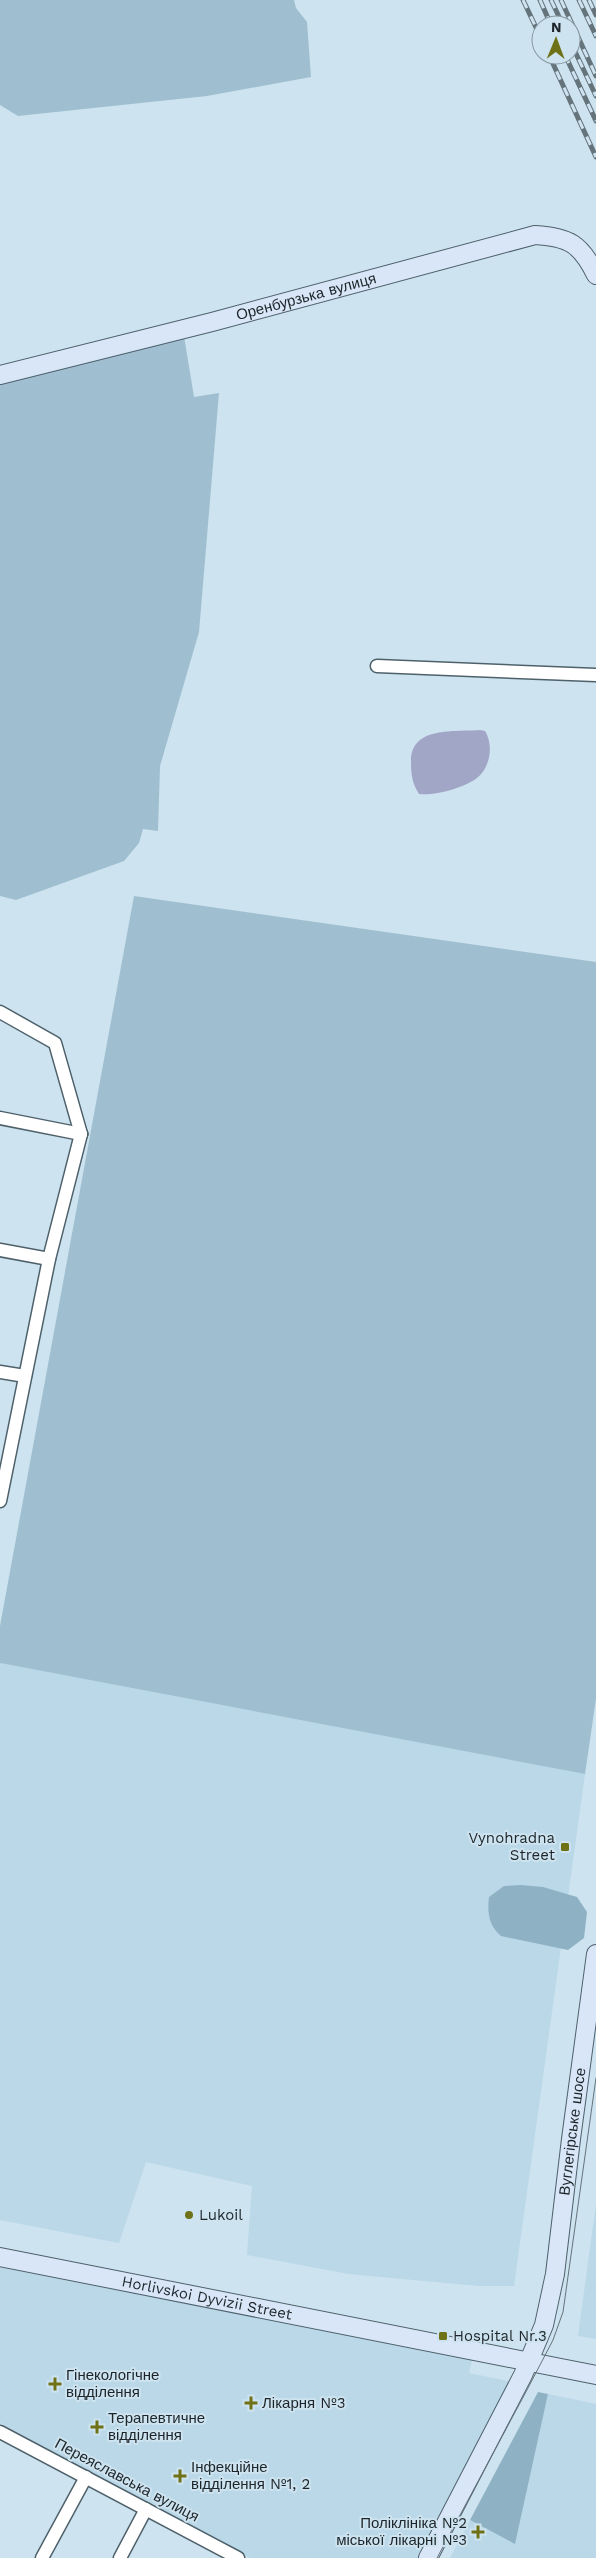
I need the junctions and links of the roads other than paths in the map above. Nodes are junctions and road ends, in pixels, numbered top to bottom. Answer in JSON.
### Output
{"nodes":[{"id":1,"x":596,"y":275,"type":"edge"},
{"id":2,"x":0,"y":375,"type":"edge"},
{"id":3,"x":378,"y":666,"type":"dead end"},
{"id":4,"x":596,"y":675,"type":"edge"},
{"id":5,"x":0,"y":1012,"type":"edge"},
{"id":6,"x":0,"y":1118,"type":"edge"},
{"id":7,"x":81,"y":1134,"type":"junction"},
{"id":8,"x":0,"y":1250,"type":"edge"},
{"id":9,"x":49,"y":1259,"type":"junction"},
{"id":10,"x":0,"y":1372,"type":"edge"},
{"id":11,"x":25,"y":1376,"type":"junction"},
{"id":12,"x":0,"y":1501,"type":"edge"},
{"id":13,"x":596,"y":1954,"type":"edge"},
{"id":14,"x":0,"y":2257,"type":"edge"},
{"id":15,"x":528,"y":2362,"type":"junction"},
{"id":16,"x":596,"y":2375,"type":"edge"},
{"id":17,"x":0,"y":2432,"type":"edge"},
{"id":18,"x":86,"y":2477,"type":"junction"},
{"id":19,"x":146,"y":2509,"type":"junction"},
{"id":20,"x":42,"y":2558,"type":"edge"},
{"id":21,"x":120,"y":2558,"type":"edge"},
{"id":22,"x":238,"y":2558,"type":"edge"},
{"id":23,"x":428,"y":2558,"type":"edge"}],
"edges":[{"from":1,"to":2,"type":"street","name":"Оренбурзька вулиця"},
{"from":3,"to":4,"type":"street"},
{"from":5,"to":7,"type":"street"},
{"from":6,"to":7,"type":"street"},
{"from":7,"to":9,"type":"street"},
{"from":8,"to":9,"type":"street"},
{"from":9,"to":11,"type":"street"},
{"from":10,"to":11,"type":"street"},
{"from":11,"to":12,"type":"street"},
{"from":13,"to":15,"type":"street","name":"Вуглегірське шосе"},
{"from":14,"to":15,"type":"street"},
{"from":15,"to":16,"type":"street"},
{"from":15,"to":23,"type":"street","name":"Вуглегірське шосе"},
{"from":17,"to":18,"type":"street","name":"Переяславська вулиця"},
{"from":18,"to":19,"type":"street","name":"Переяславська вулиця"},
{"from":18,"to":20,"type":"street"},
{"from":19,"to":21,"type":"street"},
{"from":19,"to":22,"type":"street","name":"Переяславська вулиця"}]}
